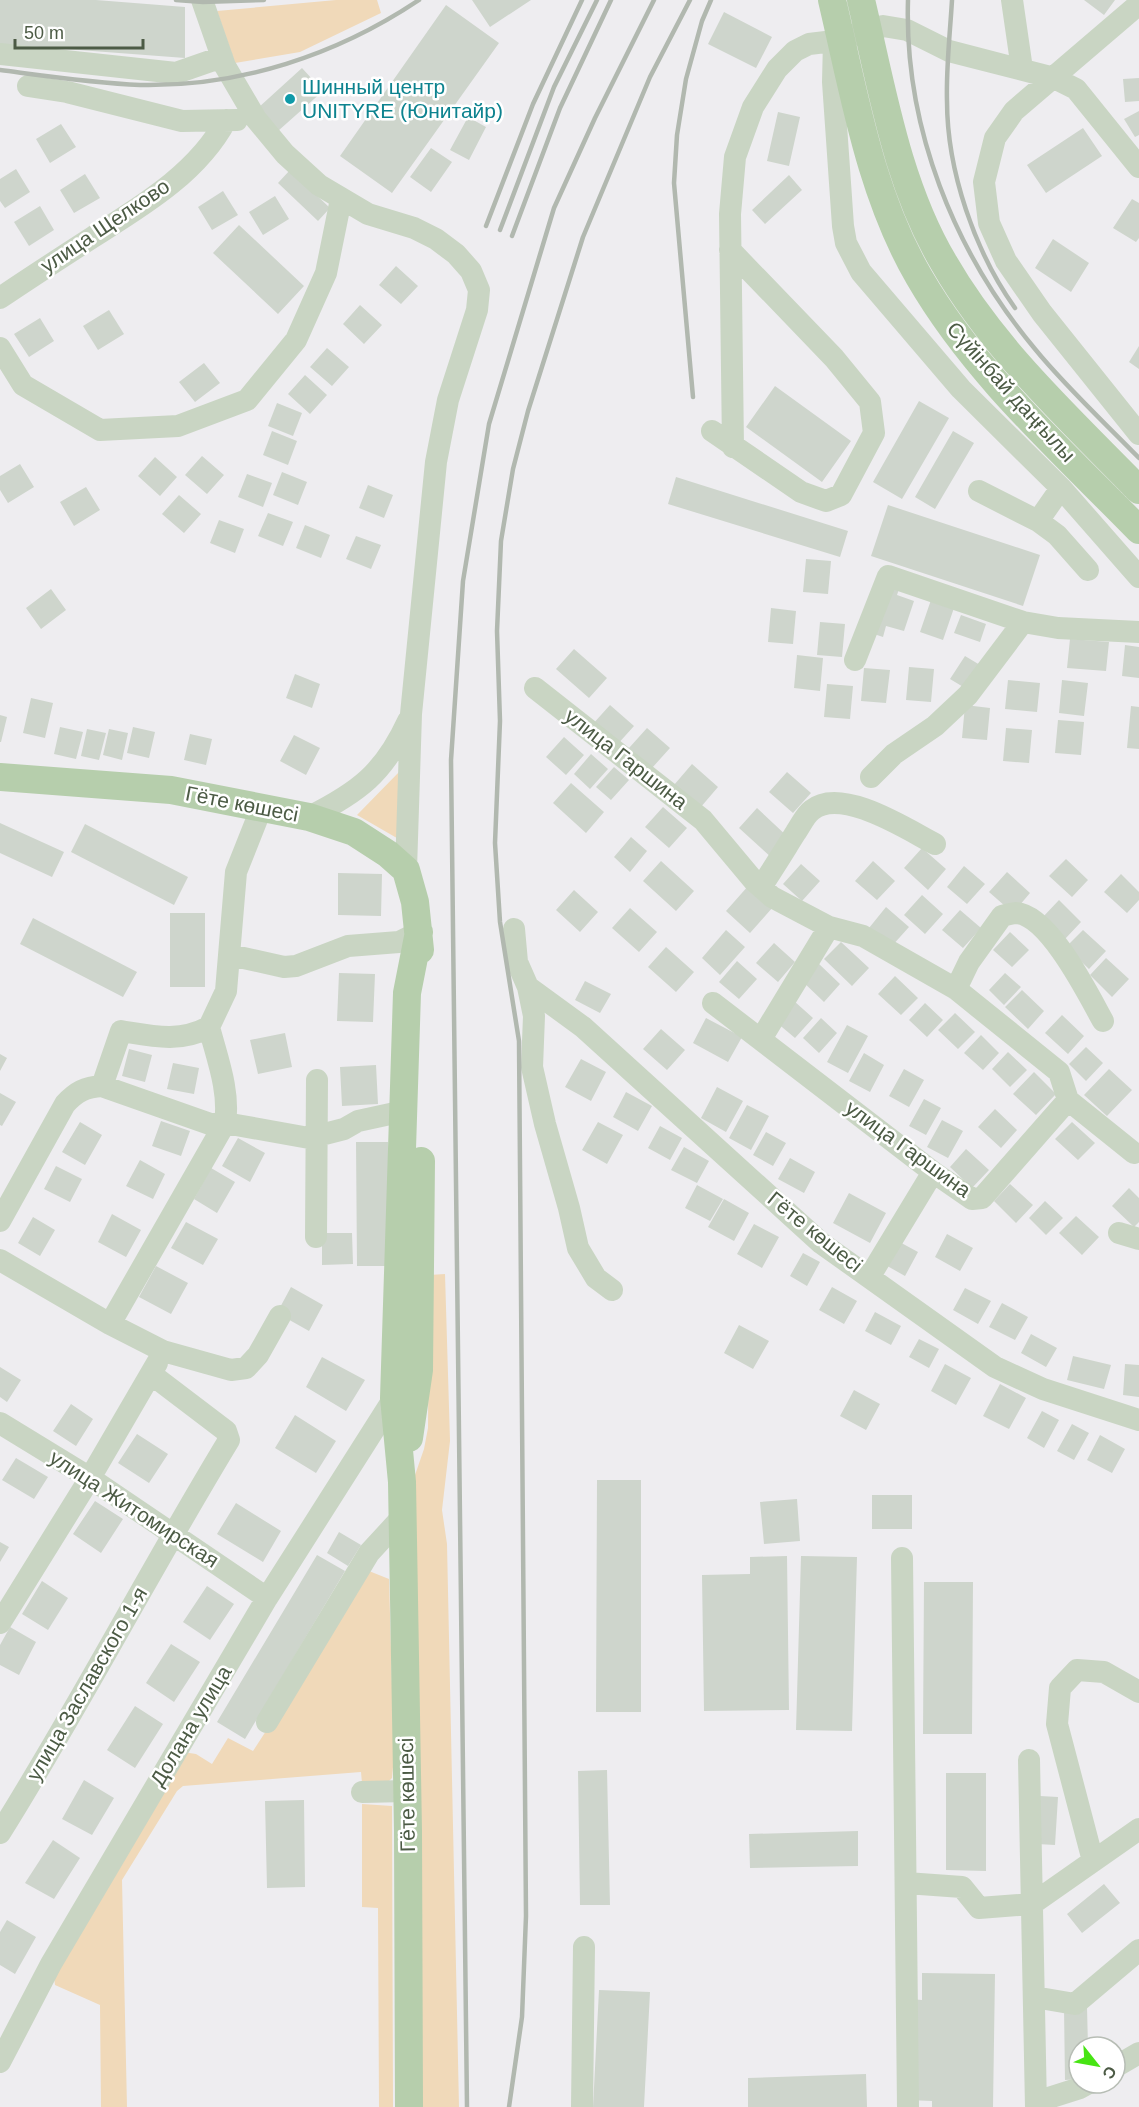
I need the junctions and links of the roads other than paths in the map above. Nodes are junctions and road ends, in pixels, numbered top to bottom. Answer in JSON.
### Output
{"nodes":[{"id":1,"x":202,"y":0,"type":"edge"},
{"id":2,"x":832,"y":0,"type":"edge"},
{"id":3,"x":861,"y":0,"type":"edge"},
{"id":4,"x":1012,"y":0,"type":"edge"},
{"id":5,"x":1139,"y":4,"type":"edge"},
{"id":6,"x":834,"y":41,"type":"junction"},
{"id":7,"x":0,"y":54,"type":"edge"},
{"id":8,"x":222,"y":57,"type":"junction"},
{"id":9,"x":1022,"y":69,"type":"junction"},
{"id":10,"x":1054,"y":78,"type":"junction"},
{"id":11,"x":28,"y":86,"type":"dead end"},
{"id":12,"x":256,"y":119,"type":"junction"},
{"id":13,"x":226,"y":120,"type":"junction"},
{"id":14,"x":1139,"y":167,"type":"edge"},
{"id":15,"x":341,"y":199,"type":"junction"},
{"id":16,"x":730,"y":250,"type":"junction"},
{"id":17,"x":0,"y":298,"type":"edge"},
{"id":18,"x":0,"y":348,"type":"edge"},
{"id":19,"x":712,"y":431,"type":"dead end"},
{"id":20,"x":1139,"y":434,"type":"edge"},
{"id":21,"x":733,"y":447,"type":"junction"},
{"id":22,"x":1062,"y":488,"type":"junction"},
{"id":23,"x":1139,"y":490,"type":"edge"},
{"id":24,"x":979,"y":491,"type":"dead end"},
{"id":25,"x":1038,"y":521,"type":"junction"},
{"id":26,"x":1139,"y":530,"type":"edge"},
{"id":27,"x":1088,"y":570,"type":"dead end"},
{"id":28,"x":1139,"y":577,"type":"edge"},
{"id":29,"x":1023,"y":622,"type":"junction"},
{"id":30,"x":1139,"y":632,"type":"edge"},
{"id":31,"x":855,"y":660,"type":"dead end"},
{"id":32,"x":535,"y":688,"type":"dead end"},
{"id":33,"x":411,"y":714,"type":"junction"},
{"id":34,"x":0,"y":777,"type":"edge"},
{"id":35,"x":871,"y":777,"type":"dead end"},
{"id":36,"x":261,"y":809,"type":"junction"},
{"id":37,"x":309,"y":817,"type":"junction"},
{"id":38,"x":935,"y":844,"type":"dead end"},
{"id":39,"x":406,"y":870,"type":"junction"},
{"id":40,"x":761,"y":887,"type":"junction"},
{"id":41,"x":829,"y":927,"type":"junction"},
{"id":42,"x":514,"y":929,"type":"dead end"},
{"id":43,"x":419,"y":932,"type":"junction"},
{"id":44,"x":230,"y":955,"type":"junction"},
{"id":45,"x":528,"y":987,"type":"junction"},
{"id":46,"x":956,"y":989,"type":"junction"},
{"id":47,"x":713,"y":1003,"type":"dead end"},
{"id":48,"x":1103,"y":1021,"type":"dead end"},
{"id":49,"x":209,"y":1027,"type":"junction"},
{"id":50,"x":761,"y":1039,"type":"junction"},
{"id":51,"x":317,"y":1080,"type":"dead end"},
{"id":52,"x":102,"y":1086,"type":"junction"},
{"id":53,"x":1068,"y":1100,"type":"junction"},
{"id":54,"x":404,"y":1111,"type":"junction"},
{"id":55,"x":225,"y":1123,"type":"junction"},
{"id":56,"x":317,"y":1136,"type":"junction"},
{"id":57,"x":1134,"y":1153,"type":"dead end"},
{"id":58,"x":933,"y":1172,"type":"junction"},
{"id":59,"x":0,"y":1221,"type":"edge"},
{"id":60,"x":316,"y":1237,"type":"dead end"},
{"id":61,"x":0,"y":1260,"type":"edge"},
{"id":62,"x":870,"y":1276,"type":"junction"},
{"id":63,"x":612,"y":1290,"type":"dead end"},
{"id":64,"x":280,"y":1316,"type":"dead end"},
{"id":65,"x":110,"y":1324,"type":"junction"},
{"id":66,"x":163,"y":1351,"type":"junction"},
{"id":67,"x":151,"y":1374,"type":"junction"},
{"id":68,"x":394,"y":1398,"type":"junction"},
{"id":69,"x":1139,"y":1420,"type":"edge"},
{"id":70,"x":0,"y":1424,"type":"edge"},
{"id":71,"x":90,"y":1478,"type":"junction"},
{"id":72,"x":402,"y":1482,"type":"junction"},
{"id":73,"x":403,"y":1516,"type":"junction"},
{"id":74,"x":172,"y":1533,"type":"junction"},
{"id":75,"x":902,"y":1558,"type":"dead end"},
{"id":76,"x":267,"y":1598,"type":"junction"},
{"id":77,"x":2,"y":1616,"type":"edge"},
{"id":78,"x":1139,"y":1692,"type":"edge"},
{"id":79,"x":267,"y":1722,"type":"dead end"},
{"id":80,"x":1029,"y":1760,"type":"dead end"},
{"id":81,"x":407,"y":1791,"type":"junction"},
{"id":82,"x":362,"y":1792,"type":"dead end"},
{"id":83,"x":1139,"y":1828,"type":"edge"},
{"id":84,"x":0,"y":1833,"type":"edge"},
{"id":85,"x":1093,"y":1861,"type":"junction"},
{"id":86,"x":906,"y":1882,"type":"junction"},
{"id":87,"x":1032,"y":1904,"type":"junction"},
{"id":88,"x":584,"y":1947,"type":"dead end"},
{"id":89,"x":1139,"y":1950,"type":"edge"},
{"id":90,"x":1034,"y":1997,"type":"junction"},
{"id":91,"x":0,"y":2062,"type":"edge"},
{"id":92,"x":1067,"y":2093,"type":"edge"},
{"id":93,"x":1036,"y":2104,"type":"edge"},
{"id":94,"x":409,"y":2107,"type":"edge"},
{"id":95,"x":582,"y":2107,"type":"edge"},
{"id":96,"x":908,"y":2107,"type":"edge"}],
"edges":[{"from":1,"to":8,"type":"street"},
{"from":2,"to":26,"type":"main road","name":"Сүйінбай даңғылы","bridge":true},
{"from":3,"to":23,"type":"main road","name":"Сүйінбай даңғылы","bridge":true},
{"from":4,"to":9,"type":"street"},
{"from":5,"to":10,"type":"street"},
{"from":6,"to":9,"type":"street"},
{"from":6,"to":16,"type":"street"},
{"from":6,"to":22,"type":"street"},
{"from":7,"to":8,"type":"street"},
{"from":8,"to":12,"type":"street"},
{"from":9,"to":10,"type":"street"},
{"from":10,"to":14,"type":"street"},
{"from":10,"to":20,"type":"street"},
{"from":11,"to":13,"type":"street"},
{"from":12,"to":13,"type":"street"},
{"from":12,"to":15,"type":"street"},
{"from":13,"to":17,"type":"street","name":"улица Щелково"},
{"from":15,"to":18,"type":"street"},
{"from":15,"to":33,"type":"street"},
{"from":16,"to":21,"type":"street"},
{"from":16,"to":21,"type":"street"},
{"from":19,"to":21,"type":"street"},
{"from":22,"to":25,"type":"street"},
{"from":22,"to":28,"type":"street"},
{"from":24,"to":25,"type":"street"},
{"from":25,"to":27,"type":"street"},
{"from":29,"to":30,"type":"street"},
{"from":29,"to":31,"type":"street"},
{"from":29,"to":35,"type":"street"},
{"from":32,"to":40,"type":"street","name":"улица Гаршина"},
{"from":33,"to":37,"type":"street"},
{"from":33,"to":39,"type":"street"},
{"from":34,"to":36,"type":"main road","name":"Гёте көшесі"},
{"from":36,"to":37,"type":"main road","name":"Гёте көшесі"},
{"from":36,"to":44,"type":"street"},
{"from":37,"to":39,"type":"main road","name":"Гёте көшесі"},
{"from":38,"to":40,"type":"street"},
{"from":39,"to":43,"type":"main road","name":"Гёте көшесі"},
{"from":40,"to":41,"type":"street","name":"улица Гаршина"},
{"from":41,"to":46,"type":"street","name":"улица Гаршина"},
{"from":41,"to":50,"type":"street"},
{"from":42,"to":45,"type":"street"},
{"from":43,"to":44,"type":"street"},
{"from":43,"to":54,"type":"main road","name":"Гёте көшесі"},
{"from":43,"to":72,"type":"main road","name":"Гёте көшесі"},
{"from":44,"to":49,"type":"street"},
{"from":45,"to":62,"type":"street","name":"Гёте көшесі"},
{"from":45,"to":63,"type":"street"},
{"from":46,"to":48,"type":"street"},
{"from":46,"to":53,"type":"street","name":"улица Гаршина"},
{"from":47,"to":50,"type":"street","name":"улица Гаршина"},
{"from":49,"to":52,"type":"street"},
{"from":49,"to":55,"type":"street"},
{"from":50,"to":58,"type":"street","name":"улица Гаршина"},
{"from":51,"to":56,"type":"street"},
{"from":52,"to":55,"type":"street"},
{"from":52,"to":59,"type":"street"},
{"from":53,"to":57,"type":"street"},
{"from":53,"to":58,"type":"street","name":"улица Гаршина"},
{"from":54,"to":56,"type":"street"},
{"from":54,"to":68,"type":"main road","name":"Гёте көшесі"},
{"from":55,"to":56,"type":"street"},
{"from":55,"to":65,"type":"street"},
{"from":56,"to":60,"type":"street"},
{"from":58,"to":62,"type":"street"},
{"from":61,"to":65,"type":"street"},
{"from":62,"to":69,"type":"street","name":"Гёте көшесі"},
{"from":64,"to":66,"type":"street"},
{"from":65,"to":66,"type":"street"},
{"from":66,"to":67,"type":"street"},
{"from":67,"to":71,"type":"street"},
{"from":67,"to":74,"type":"street","name":"улица Заславского 1-я"},
{"from":68,"to":72,"type":"main road","name":"Гёте көшесі"},
{"from":68,"to":76,"type":"street","name":"Долана улица"},
{"from":70,"to":71,"type":"street","name":"улица Житомирская"},
{"from":71,"to":74,"type":"street","name":"улица Житомирская"},
{"from":71,"to":77,"type":"street"},
{"from":72,"to":73,"type":"main road","name":"Гёте көшесі"},
{"from":73,"to":79,"type":"street"},
{"from":73,"to":81,"type":"main road","name":"Гёте көшесі"},
{"from":74,"to":76,"type":"street","name":"улица Житомирская"},
{"from":74,"to":84,"type":"street","name":"улица Заславского 1-я"},
{"from":75,"to":86,"type":"street"},
{"from":76,"to":91,"type":"street","name":"Долана улица"},
{"from":78,"to":85,"type":"street"},
{"from":80,"to":87,"type":"street"},
{"from":81,"to":82,"type":"street"},
{"from":81,"to":94,"type":"main road","name":"Гёте көшесі"},
{"from":83,"to":85,"type":"street"},
{"from":85,"to":87,"type":"street"},
{"from":86,"to":87,"type":"street"},
{"from":86,"to":96,"type":"street"},
{"from":87,"to":90,"type":"street"},
{"from":88,"to":95,"type":"street"},
{"from":89,"to":90,"type":"street"},
{"from":90,"to":93,"type":"street"},
{"from":92,"to":93,"type":"street"}]}
